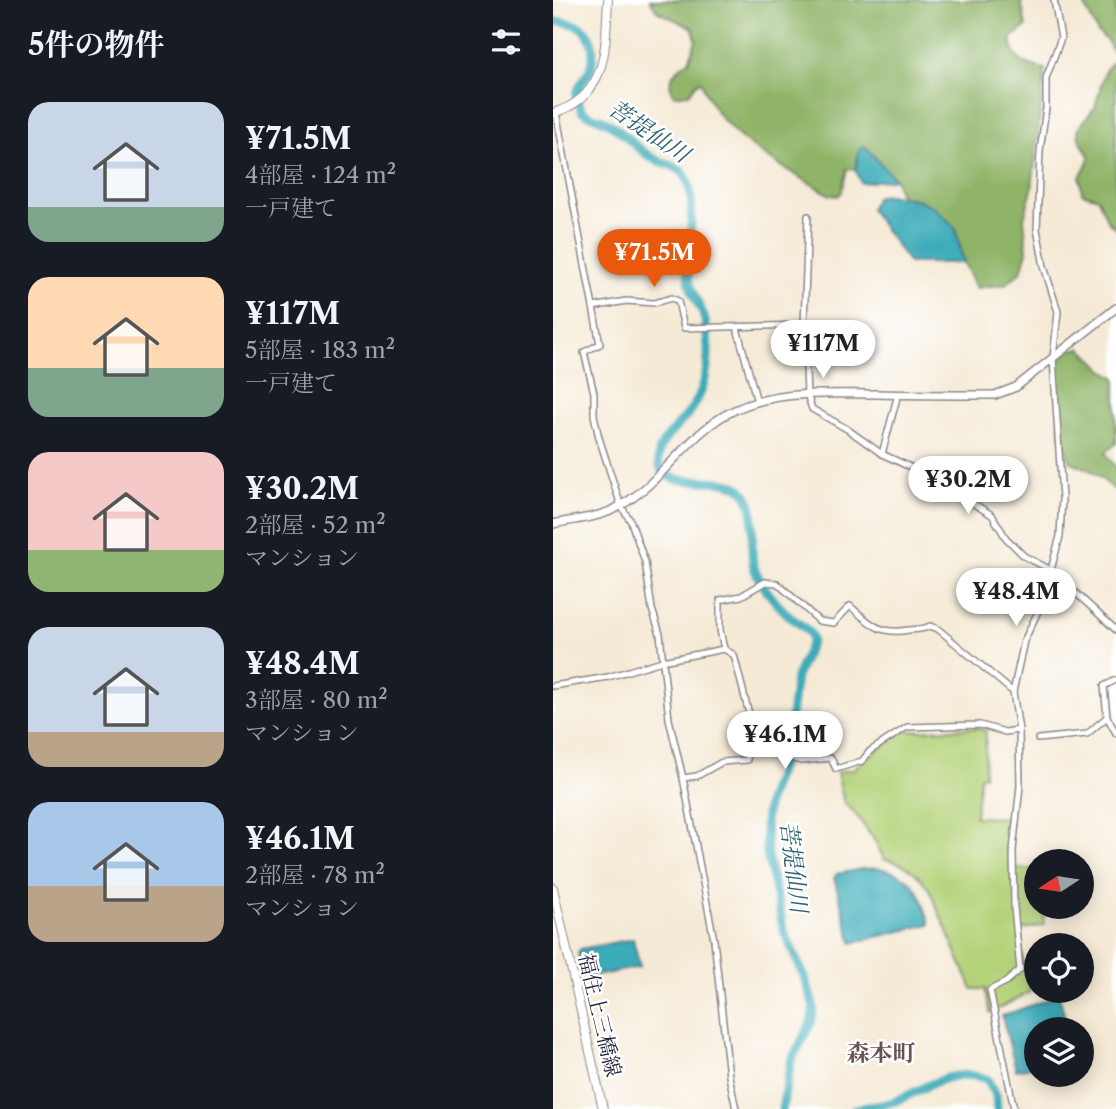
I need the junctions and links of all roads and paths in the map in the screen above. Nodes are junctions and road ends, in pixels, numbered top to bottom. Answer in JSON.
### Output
{"nodes":[{"id":1,"x":608,"y":0,"type":"edge"},
{"id":2,"x":1054,"y":0,"type":"edge"},
{"id":3,"x":555,"y":113,"type":"edge"},
{"id":4,"x":808,"y":216,"type":"dead end"},
{"id":5,"x":593,"y":307,"type":"junction"},
{"id":6,"x":1116,"y":308,"type":"edge"},
{"id":7,"x":804,"y":326,"type":"junction"},
{"id":8,"x":737,"y":328,"type":"junction"},
{"id":9,"x":1053,"y":358,"type":"junction"},
{"id":10,"x":807,"y":394,"type":"junction"},
{"id":11,"x":898,"y":394,"type":"junction"},
{"id":12,"x":757,"y":402,"type":"junction"},
{"id":13,"x":882,"y":454,"type":"junction"},
{"id":14,"x":621,"y":506,"type":"junction"},
{"id":15,"x":553,"y":524,"type":"edge"},
{"id":16,"x":1051,"y":570,"type":"junction"},
{"id":17,"x":1116,"y":630,"type":"edge"},
{"id":18,"x":724,"y":649,"type":"junction"},
{"id":19,"x":662,"y":661,"type":"junction"},
{"id":20,"x":1116,"y":680,"type":"edge"},
{"id":21,"x":553,"y":686,"type":"edge"},
{"id":22,"x":1013,"y":692,"type":"junction"},
{"id":23,"x":1107,"y":717,"type":"junction"},
{"id":24,"x":1019,"y":730,"type":"junction"},
{"id":25,"x":1116,"y":733,"type":"edge"},
{"id":26,"x":1038,"y":739,"type":"dead end"},
{"id":27,"x":749,"y":745,"type":"junction"},
{"id":28,"x":683,"y":778,"type":"junction"},
{"id":29,"x":553,"y":888,"type":"edge"},
{"id":30,"x":603,"y":1109,"type":"edge"},
{"id":31,"x":736,"y":1109,"type":"edge"},
{"id":32,"x":1014,"y":1109,"type":"edge"}],
"edges":[{"from":1,"to":3,"type":"main road"},
{"from":2,"to":9,"type":"street"},
{"from":3,"to":5,"type":"street"},
{"from":4,"to":7,"type":"street"},
{"from":5,"to":8,"type":"street"},
{"from":5,"to":14,"type":"street"},
{"from":6,"to":9,"type":"street"},
{"from":7,"to":8,"type":"street"},
{"from":7,"to":10,"type":"street"},
{"from":8,"to":12,"type":"street"},
{"from":9,"to":11,"type":"street"},
{"from":9,"to":16,"type":"street"},
{"from":10,"to":11,"type":"street"},
{"from":10,"to":12,"type":"street"},
{"from":10,"to":13,"type":"street"},
{"from":11,"to":13,"type":"street"},
{"from":12,"to":14,"type":"street"},
{"from":13,"to":16,"type":"street"},
{"from":14,"to":15,"type":"street"},
{"from":14,"to":19,"type":"street"},
{"from":16,"to":17,"type":"street"},
{"from":16,"to":22,"type":"street"},
{"from":18,"to":19,"type":"street"},
{"from":18,"to":22,"type":"street"},
{"from":18,"to":27,"type":"street"},
{"from":19,"to":21,"type":"street"},
{"from":19,"to":28,"type":"street"},
{"from":20,"to":23,"type":"street"},
{"from":22,"to":24,"type":"street"},
{"from":23,"to":25,"type":"street"},
{"from":23,"to":26,"type":"street"},
{"from":24,"to":27,"type":"street"},
{"from":24,"to":32,"type":"street"},
{"from":27,"to":28,"type":"street"},
{"from":28,"to":31,"type":"street"},
{"from":29,"to":30,"type":"main road","name":"福住上三橋線"}]}
